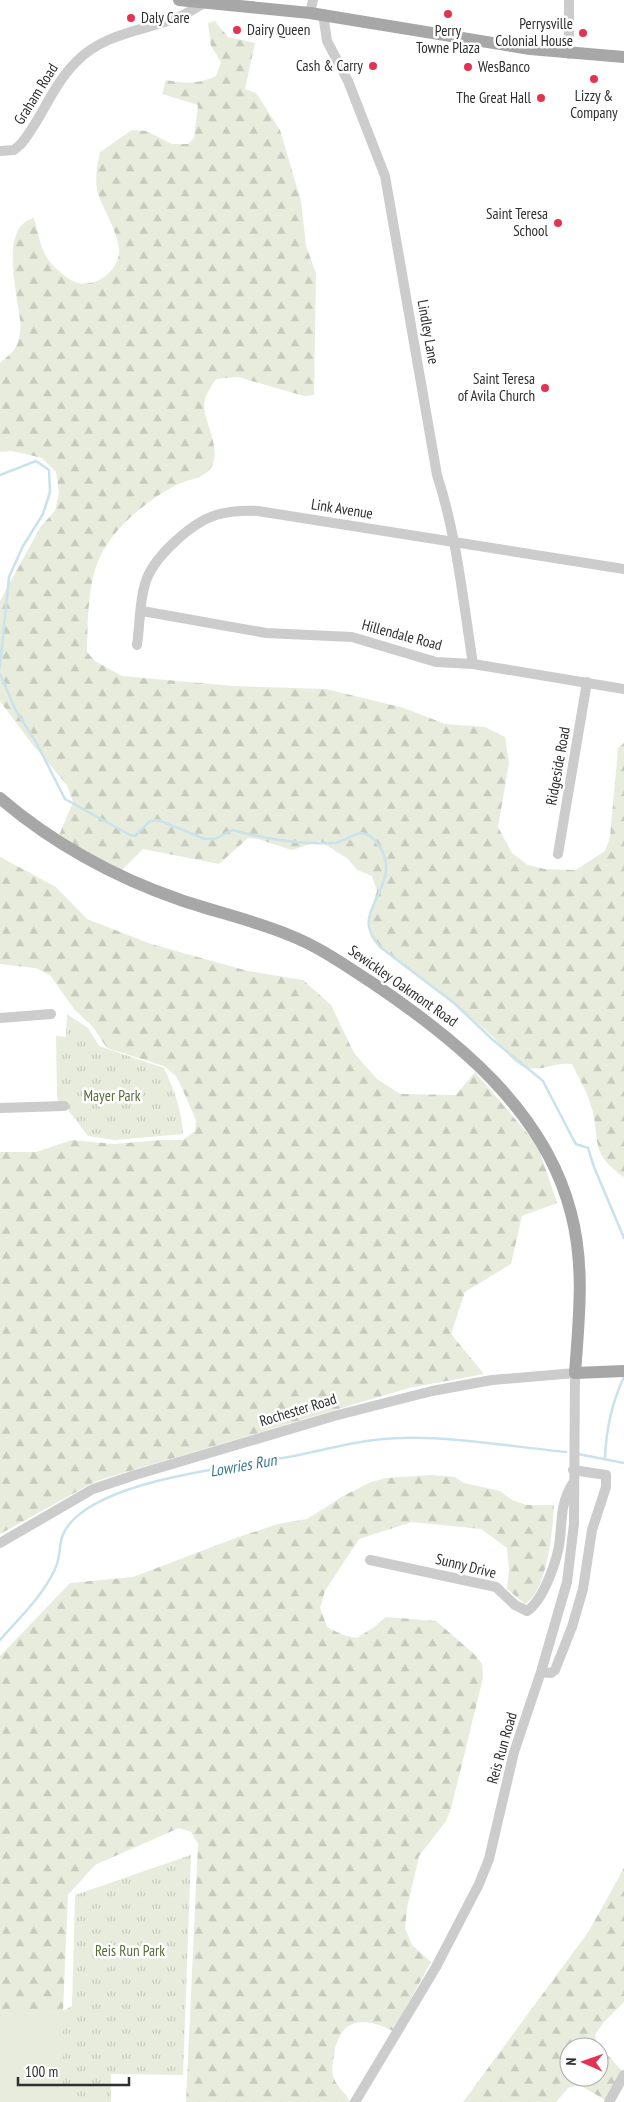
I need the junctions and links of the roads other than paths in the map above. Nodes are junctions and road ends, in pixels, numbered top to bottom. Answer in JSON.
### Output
{"nodes":[{"id":1,"x":179,"y":0,"type":"edge"},
{"id":2,"x":569,"y":0,"type":"edge"},
{"id":3,"x":206,"y":2,"type":"junction"},
{"id":4,"x":315,"y":9,"type":"edge"},
{"id":5,"x":568,"y":54,"type":"junction"},
{"id":6,"x":624,"y":57,"type":"edge"},
{"id":7,"x":0,"y":151,"type":"edge"},
{"id":8,"x":454,"y":542,"type":"junction"},
{"id":9,"x":624,"y":569,"type":"edge"},
{"id":10,"x":142,"y":611,"type":"junction"},
{"id":11,"x":137,"y":645,"type":"dead end"},
{"id":12,"x":473,"y":664,"type":"junction"},
{"id":13,"x":587,"y":682,"type":"junction"},
{"id":14,"x":624,"y":689,"type":"edge"},
{"id":15,"x":0,"y":798,"type":"edge"},
{"id":16,"x":558,"y":854,"type":"dead end"},
{"id":17,"x":51,"y":1014,"type":"dead end"},
{"id":18,"x":0,"y":1018,"type":"edge"},
{"id":19,"x":64,"y":1106,"type":"dead end"},
{"id":20,"x":0,"y":1108,"type":"edge"},
{"id":21,"x":624,"y":1371,"type":"edge"},
{"id":22,"x":575,"y":1373,"type":"junction"},
{"id":23,"x":573,"y":1470,"type":"junction"},
{"id":24,"x":573,"y":1483,"type":"junction"},
{"id":25,"x":0,"y":1543,"type":"edge"},
{"id":26,"x":370,"y":1560,"type":"dead end"},
{"id":27,"x":541,"y":1672,"type":"junction"},
{"id":28,"x":624,"y":2074,"type":"edge"},
{"id":29,"x":355,"y":2102,"type":"edge"},
{"id":30,"x":609,"y":2102,"type":"edge"}],
"edges":[{"from":1,"to":3,"type":"main road"},
{"from":2,"to":5,"type":"street"},
{"from":3,"to":4,"type":"main road"},
{"from":3,"to":7,"type":"street","name":"Graham Road"},
{"from":4,"to":5,"type":"main road"},
{"from":4,"to":8,"type":"street","name":"Lindley Lane"},
{"from":5,"to":6,"type":"main road"},
{"from":8,"to":9,"type":"street","name":"Link Avenue"},
{"from":8,"to":10,"type":"street","name":"Link Avenue"},
{"from":8,"to":12,"type":"street","name":"Lindley Lane"},
{"from":10,"to":11,"type":"street","name":"Link Avenue"},
{"from":10,"to":12,"type":"street","name":"Hillendale Road"},
{"from":12,"to":13,"type":"street","name":"Hillendale Road"},
{"from":13,"to":14,"type":"street","name":"Hillendale Road"},
{"from":13,"to":16,"type":"street","name":"Ridgeside Road"},
{"from":15,"to":22,"type":"main road","name":"Sewickley Oakmont Road"},
{"from":17,"to":18,"type":"street"},
{"from":19,"to":20,"type":"street"},
{"from":21,"to":22,"type":"main road","name":"Rochester Road"},
{"from":22,"to":23,"type":"street","name":"Reis Run Road"},
{"from":22,"to":25,"type":"street","name":"Rochester Road"},
{"from":23,"to":24,"type":"street","name":"Reis Run Road"},
{"from":23,"to":27,"type":"street"},
{"from":24,"to":26,"type":"street","name":"Sunny Drive"},
{"from":24,"to":27,"type":"street","name":"Reis Run Road"},
{"from":27,"to":29,"type":"street","name":"Reis Run Road"},
{"from":28,"to":30,"type":"street"}]}
